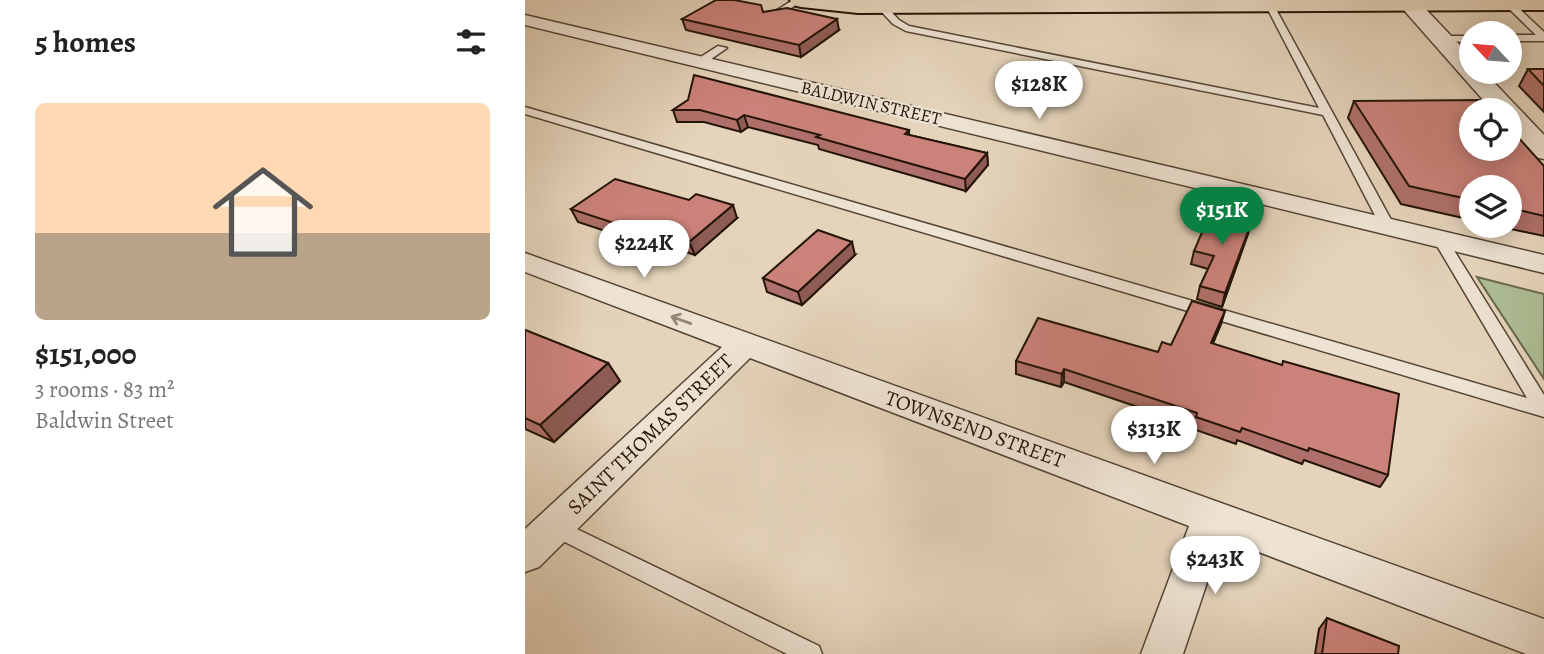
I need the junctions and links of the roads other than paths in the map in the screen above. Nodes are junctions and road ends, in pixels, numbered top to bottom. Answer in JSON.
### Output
{"nodes":[{"id":1,"x":800,"y":0,"type":"edge"},
{"id":2,"x":1408,"y":2,"type":"edge"},
{"id":3,"x":1477,"y":2,"type":"edge"},
{"id":4,"x":1540,"y":2,"type":"edge"},
{"id":5,"x":962,"y":3,"type":"edge"},
{"id":6,"x":1268,"y":3,"type":"edge"},
{"id":7,"x":1508,"y":4,"type":"junction"},
{"id":8,"x":881,"y":6,"type":"junction"},
{"id":9,"x":769,"y":19,"type":"edge"},
{"id":10,"x":525,"y":20,"type":"edge"},
{"id":11,"x":1523,"y":38,"type":"edge"},
{"id":12,"x":1544,"y":38,"type":"edge"},
{"id":13,"x":1440,"y":39,"type":"junction"},
{"id":14,"x":1459,"y":39,"type":"edge"},
{"id":15,"x":722,"y":48,"type":"dead end"},
{"id":16,"x":699,"y":62,"type":"junction"},
{"id":17,"x":1495,"y":98,"type":"edge"},
{"id":18,"x":525,"y":110,"type":"edge"},
{"id":19,"x":1328,"y":113,"type":"junction"},
{"id":20,"x":1522,"y":128,"type":"edge"},
{"id":21,"x":1544,"y":151,"type":"edge"},
{"id":22,"x":1388,"y":227,"type":"junction"},
{"id":23,"x":1440,"y":239,"type":"junction"},
{"id":24,"x":525,"y":262,"type":"edge"},
{"id":25,"x":1544,"y":264,"type":"edge"},
{"id":26,"x":745,"y":344,"type":"junction"},
{"id":27,"x":1544,"y":409,"type":"edge"},
{"id":28,"x":1211,"y":517,"type":"junction"},
{"id":29,"x":554,"y":527,"type":"junction"},
{"id":30,"x":525,"y":554,"type":"edge"},
{"id":31,"x":1544,"y":640,"type":"edge"},
{"id":32,"x":785,"y":648,"type":"edge"},
{"id":33,"x":811,"y":654,"type":"edge"},
{"id":34,"x":1162,"y":654,"type":"edge"}],
"edges":[{"from":1,"to":8,"type":"main road"},
{"from":1,"to":9,"type":"lane"},
{"from":2,"to":3,"type":"main road"},
{"from":2,"to":6,"type":"main road"},
{"from":2,"to":13,"type":"street"},
{"from":3,"to":7,"type":"main road"},
{"from":4,"to":7,"type":"main road"},
{"from":5,"to":6,"type":"main road"},
{"from":5,"to":8,"type":"main road"},
{"from":6,"to":19,"type":"lane"},
{"from":7,"to":12,"type":"lane"},
{"from":8,"to":19,"type":"lane"},
{"from":10,"to":16,"type":"street","name":"BALDWIN STREET"},
{"from":11,"to":12,"type":"lane"},
{"from":13,"to":14,"type":"lane"},
{"from":13,"to":17,"type":"street"},
{"from":15,"to":16,"type":"lane"},
{"from":16,"to":22,"type":"street","name":"BALDWIN STREET"},
{"from":18,"to":27,"type":"lane"},
{"from":19,"to":22,"type":"lane"},
{"from":20,"to":21,"type":"street"},
{"from":22,"to":23,"type":"street","name":"BALDWIN STREET"},
{"from":23,"to":25,"type":"street","name":"BALDWIN STREET"},
{"from":23,"to":27,"type":"lane"},
{"from":26,"to":24,"type":"street","name":"TOWNSEND STREET","one_way":true},
{"from":26,"to":28,"type":"street","name":"TOWNSEND STREET"},
{"from":26,"to":29,"type":"street","name":"SAINT THOMAS STREET"},
{"from":28,"to":31,"type":"street","name":"TOWNSEND STREET"},
{"from":28,"to":34,"type":"street"},
{"from":29,"to":30,"type":"street","name":"SAINT THOMAS STREET"},
{"from":29,"to":32,"type":"lane"},
{"from":32,"to":33,"type":"lane"}]}
